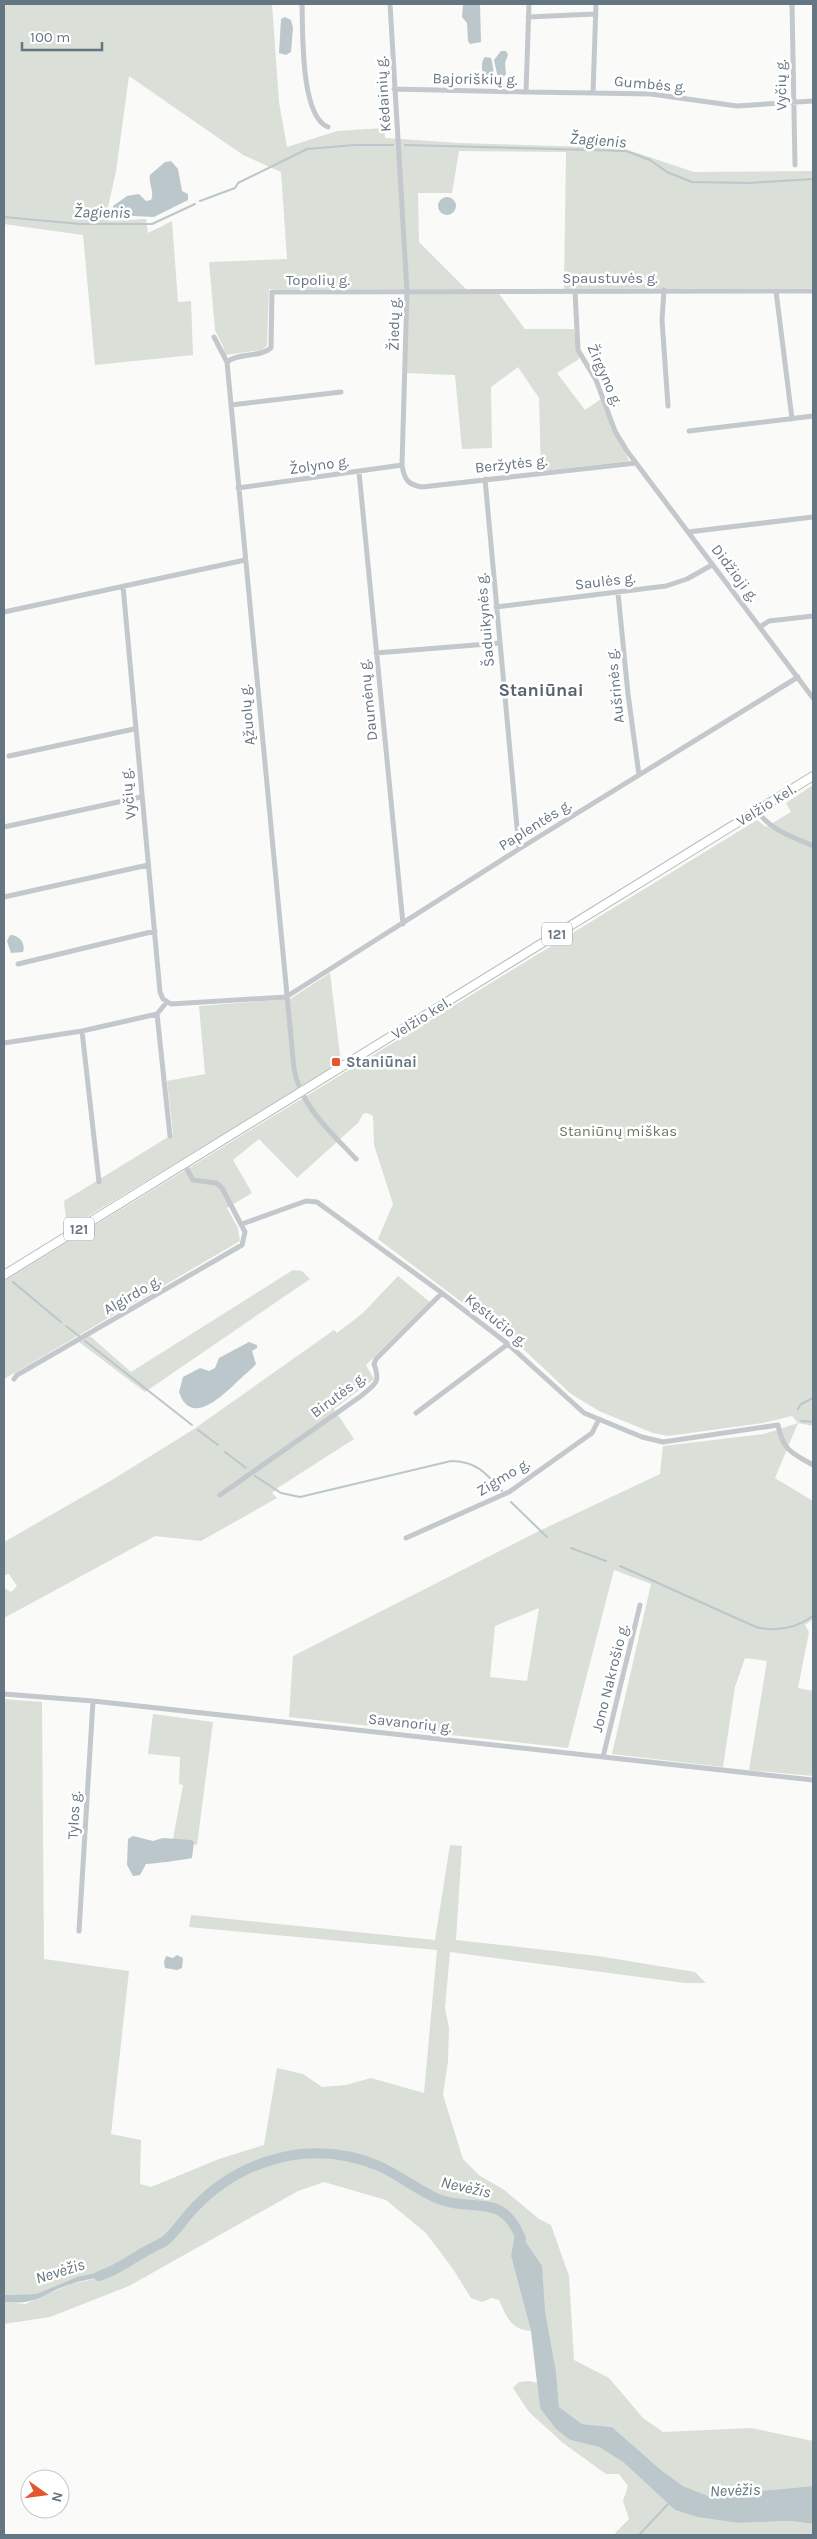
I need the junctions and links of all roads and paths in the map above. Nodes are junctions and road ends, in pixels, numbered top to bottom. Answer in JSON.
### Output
{"nodes":[{"id":1,"x":302,"y":4,"type":"edge"},
{"id":2,"x":390,"y":4,"type":"edge"},
{"id":3,"x":529,"y":4,"type":"edge"},
{"id":4,"x":596,"y":4,"type":"edge"},
{"id":5,"x":792,"y":4,"type":"edge"},
{"id":6,"x":595,"y":14,"type":"junction"},
{"id":7,"x":528,"y":18,"type":"junction"},
{"id":8,"x":394,"y":89,"type":"junction"},
{"id":9,"x":526,"y":92,"type":"junction"},
{"id":10,"x":593,"y":93,"type":"junction"},
{"id":11,"x":813,"y":101,"type":"edge"},
{"id":12,"x":794,"y":102,"type":"junction"},
{"id":13,"x":328,"y":127,"type":"dead end"},
{"id":14,"x":795,"y":165,"type":"dead end"},
{"id":15,"x":402,"y":183,"type":"joint"},
{"id":16,"x":664,"y":290,"type":"junction"},
{"id":17,"x":407,"y":291,"type":"junction"},
{"id":18,"x":575,"y":291,"type":"junction"},
{"id":19,"x":813,"y":291,"type":"edge"},
{"id":20,"x":776,"y":292,"type":"junction"},
{"id":21,"x":214,"y":337,"type":"dead end"},
{"id":22,"x":227,"y":362,"type":"junction"},
{"id":23,"x":341,"y":392,"type":"dead end"},
{"id":24,"x":231,"y":404,"type":"junction"},
{"id":25,"x":668,"y":406,"type":"dead end"},
{"id":26,"x":813,"y":416,"type":"edge"},
{"id":27,"x":792,"y":419,"type":"junction"},
{"id":28,"x":690,"y":431,"type":"dead end"},
{"id":29,"x":636,"y":463,"type":"junction"},
{"id":30,"x":402,"y":465,"type":"junction"},
{"id":31,"x":358,"y":472,"type":"junction"},
{"id":32,"x":485,"y":479,"type":"junction"},
{"id":33,"x":238,"y":488,"type":"junction"},
{"id":34,"x":813,"y":517,"type":"edge"},
{"id":35,"x":688,"y":532,"type":"junction"},
{"id":36,"x":245,"y":560,"type":"junction"},
{"id":37,"x":712,"y":565,"type":"junction"},
{"id":38,"x":123,"y":586,"type":"junction"},
{"id":39,"x":618,"y":593,"type":"junction"},
{"id":40,"x":496,"y":607,"type":"junction"},
{"id":41,"x":4,"y":612,"type":"edge"},
{"id":42,"x":813,"y":616,"type":"edge"},
{"id":43,"x":760,"y":627,"type":"junction"},
{"id":44,"x":500,"y":643,"type":"junction"},
{"id":45,"x":376,"y":653,"type":"junction"},
{"id":46,"x":798,"y":677,"type":"junction"},
{"id":47,"x":813,"y":698,"type":"edge"},
{"id":48,"x":134,"y":729,"type":"junction"},
{"id":49,"x":9,"y":756,"type":"dead end"},
{"id":50,"x":639,"y":775,"type":"junction"},
{"id":51,"x":813,"y":776,"type":"edge"},
{"id":52,"x":141,"y":797,"type":"junction"},
{"id":53,"x":758,"y":810,"type":"junction"},
{"id":54,"x":4,"y":827,"type":"edge"},
{"id":55,"x":813,"y":846,"type":"edge"},
{"id":56,"x":519,"y":849,"type":"junction"},
{"id":57,"x":148,"y":865,"type":"junction"},
{"id":58,"x":4,"y":897,"type":"edge"},
{"id":59,"x":403,"y":924,"type":"junction"},
{"id":60,"x":155,"y":931,"type":"junction"},
{"id":61,"x":18,"y":964,"type":"dead end"},
{"id":62,"x":286,"y":997,"type":"junction"},
{"id":63,"x":166,"y":1003,"type":"junction"},
{"id":64,"x":157,"y":1014,"type":"junction"},
{"id":65,"x":82,"y":1031,"type":"junction"},
{"id":66,"x":4,"y":1043,"type":"edge"},
{"id":67,"x":301,"y":1092,"type":"junction"},
{"id":68,"x":170,"y":1136,"type":"dead end"},
{"id":69,"x":356,"y":1159,"type":"dead end"},
{"id":70,"x":184,"y":1164,"type":"junction"},
{"id":71,"x":99,"y":1182,"type":"dead end"},
{"id":72,"x":242,"y":1224,"type":"junction"},
{"id":73,"x":4,"y":1275,"type":"edge"},
{"id":74,"x":442,"y":1293,"type":"junction"},
{"id":75,"x":508,"y":1344,"type":"junction"},
{"id":76,"x":14,"y":1379,"type":"dead end"},
{"id":77,"x":416,"y":1413,"type":"dead end"},
{"id":78,"x":599,"y":1419,"type":"junction"},
{"id":79,"x":813,"y":1465,"type":"edge"},
{"id":80,"x":220,"y":1495,"type":"dead end"},
{"id":81,"x":406,"y":1538,"type":"dead end"},
{"id":82,"x":640,"y":1605,"type":"dead end"},
{"id":83,"x":4,"y":1694,"type":"edge"},
{"id":84,"x":93,"y":1701,"type":"junction"},
{"id":85,"x":603,"y":1757,"type":"junction"},
{"id":86,"x":813,"y":1780,"type":"edge"},
{"id":87,"x":79,"y":1931,"type":"dead end"}],
"edges":[{"from":1,"to":13,"type":"street"},
{"from":2,"to":8,"type":"street","name":"Kėdainių g."},
{"from":3,"to":7,"type":"street","name":"Bajoriškių g."},
{"from":4,"to":6,"type":"street","name":"Gumbės g."},
{"from":5,"to":12,"type":"street","name":"Vyčių g."},
{"from":6,"to":7,"type":"street"},
{"from":6,"to":10,"type":"street","name":"Gumbės g."},
{"from":7,"to":9,"type":"street","name":"Bajoriškių g."},
{"from":8,"to":9,"type":"street","name":"Bajoriškių g."},
{"from":8,"to":15,"type":"street","name":"Kėdainių g."},
{"from":9,"to":10,"type":"street"},
{"from":10,"to":12,"type":"street","name":"Gumbės g."},
{"from":11,"to":12,"type":"street","name":"Gumbės g."},
{"from":12,"to":14,"type":"street","name":"Vyčių g."},
{"from":15,"to":17,"type":"street","name":"Žiedų g."},
{"from":16,"to":18,"type":"street","name":"Spaustuvės g."},
{"from":16,"to":20,"type":"street","name":"Spaustuvės g."},
{"from":16,"to":25,"type":"street"},
{"from":17,"to":18,"type":"street","name":"Spaustuvės g."},
{"from":17,"to":22,"type":"street","name":"Topolių g."},
{"from":17,"to":30,"type":"street","name":"Žiedų g."},
{"from":18,"to":29,"type":"street","name":"Žirgyno g."},
{"from":19,"to":20,"type":"street","name":"Spaustuvės g."},
{"from":20,"to":27,"type":"street"},
{"from":21,"to":22,"type":"street","name":"Ąžuolų g."},
{"from":22,"to":24,"type":"street","name":"Ąžuolų g."},
{"from":23,"to":24,"type":"street"},
{"from":24,"to":33,"type":"street","name":"Ąžuolų g."},
{"from":26,"to":27,"type":"street"},
{"from":27,"to":28,"type":"street"},
{"from":29,"to":32,"type":"street","name":"Beržytės g."},
{"from":29,"to":35,"type":"street","name":"Didžioji g."},
{"from":30,"to":31,"type":"street","name":"Žolyno g."},
{"from":30,"to":32,"type":"street","name":"Beržytės g."},
{"from":31,"to":33,"type":"street","name":"Žolyno g."},
{"from":31,"to":45,"type":"street","name":"Daumėnų g."},
{"from":32,"to":40,"type":"street","name":"Šaduikynės g."},
{"from":33,"to":36,"type":"street","name":"Ąžuolų g."},
{"from":34,"to":35,"type":"street"},
{"from":35,"to":37,"type":"street","name":"Didžioji g."},
{"from":36,"to":38,"type":"street"},
{"from":36,"to":62,"type":"street","name":"Ąžuolų g."},
{"from":37,"to":39,"type":"street","name":"Saulės g."},
{"from":37,"to":43,"type":"street","name":"Didžioji g."},
{"from":38,"to":41,"type":"street"},
{"from":38,"to":48,"type":"street","name":"Vyčių g."},
{"from":39,"to":40,"type":"street","name":"Saulės g."},
{"from":39,"to":50,"type":"street","name":"Aušrinės g."},
{"from":40,"to":44,"type":"street","name":"Šaduikynės g."},
{"from":42,"to":43,"type":"street"},
{"from":43,"to":46,"type":"street","name":"Didžioji g."},
{"from":44,"to":45,"type":"street"},
{"from":44,"to":56,"type":"street","name":"Šaduikynės g."},
{"from":45,"to":59,"type":"street","name":"Daumėnų g."},
{"from":46,"to":47,"type":"street","name":"Didžioji g."},
{"from":46,"to":50,"type":"street","name":"Paplentės g."},
{"from":48,"to":49,"type":"street"},
{"from":48,"to":52,"type":"street","name":"Vyčių g."},
{"from":50,"to":56,"type":"street","name":"Paplentės g."},
{"from":51,"to":53,"type":"main road","name":"Velžio kel.","number":"121"},
{"from":52,"to":54,"type":"street"},
{"from":52,"to":57,"type":"street","name":"Vyčių g."},
{"from":53,"to":55,"type":"street"},
{"from":53,"to":67,"type":"main road","name":"Velžio kel.","number":"121"},
{"from":56,"to":59,"type":"street","name":"Paplentės g."},
{"from":57,"to":58,"type":"street"},
{"from":57,"to":60,"type":"street","name":"Vyčių g."},
{"from":59,"to":62,"type":"street","name":"Paplentės g."},
{"from":60,"to":61,"type":"street"},
{"from":60,"to":63,"type":"street","name":"Vyčių g."},
{"from":62,"to":63,"type":"street"},
{"from":62,"to":67,"type":"street","name":"Ąžuolų g."},
{"from":63,"to":64,"type":"street"},
{"from":64,"to":65,"type":"street"},
{"from":64,"to":68,"type":"street"},
{"from":65,"to":66,"type":"street"},
{"from":65,"to":71,"type":"street"},
{"from":67,"to":69,"type":"street","name":"Ąžuolų g."},
{"from":67,"to":70,"type":"main road","name":"Velžio kel.","number":"121"},
{"from":70,"to":72,"type":"street"},
{"from":70,"to":73,"type":"main road","name":"Velžio kel.","number":"121"},
{"from":72,"to":74,"type":"street","name":"Kęstučio g."},
{"from":72,"to":76,"type":"street","name":"Algirdo g."},
{"from":74,"to":75,"type":"street","name":"Kęstučio g."},
{"from":74,"to":80,"type":"street","name":"Birutės g."},
{"from":75,"to":77,"type":"street"},
{"from":75,"to":78,"type":"street","name":"Kęstučio g."},
{"from":78,"to":79,"type":"street","name":"Kęstučio g."},
{"from":78,"to":81,"type":"street","name":"Zigmo g."},
{"from":82,"to":85,"type":"street","name":"Jono Nakrošio g."},
{"from":83,"to":84,"type":"street","name":"Savanorių g."},
{"from":84,"to":85,"type":"street","name":"Savanorių g."},
{"from":84,"to":87,"type":"street","name":"Tylos g."},
{"from":85,"to":86,"type":"street","name":"Savanorių g."}]}
